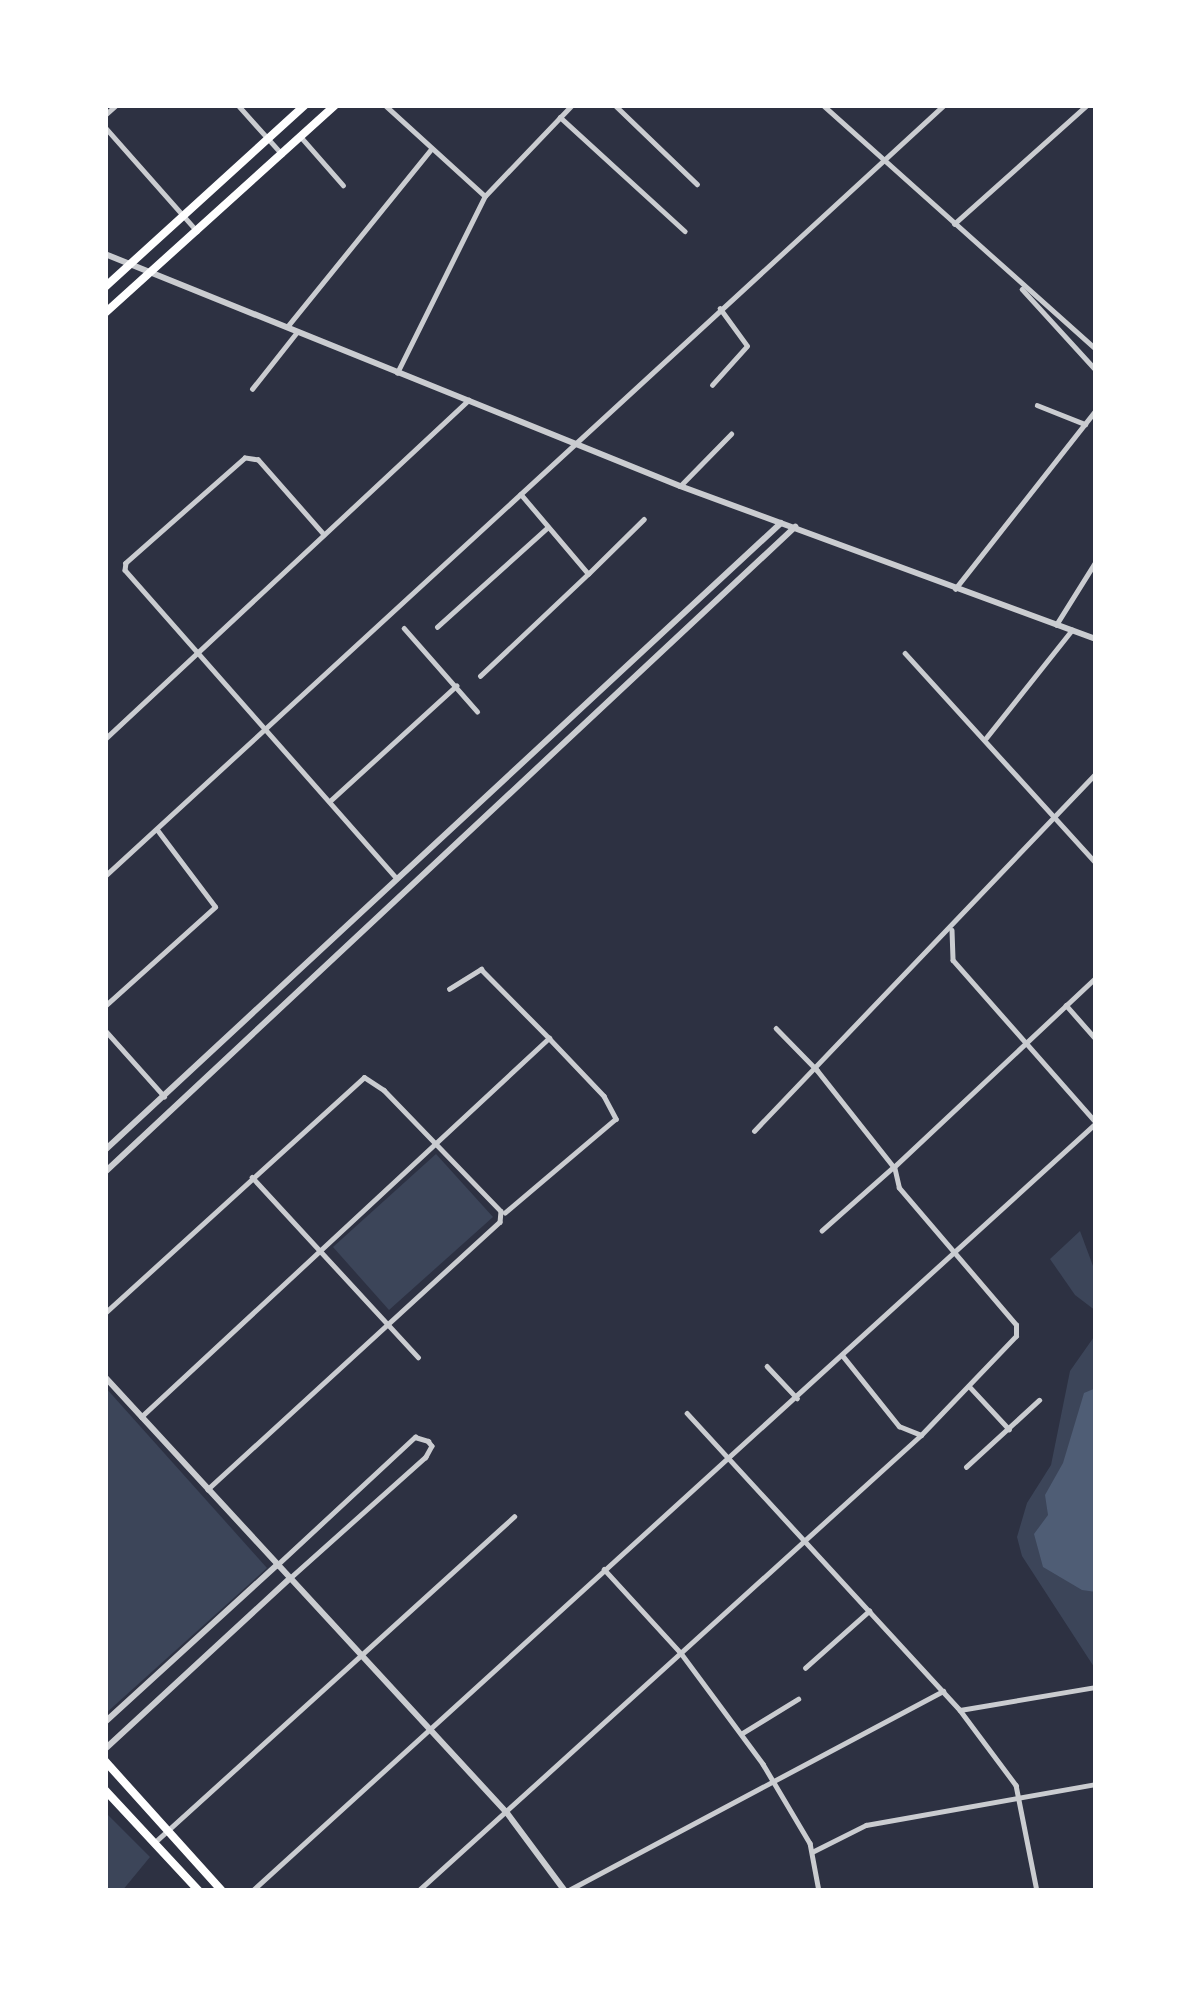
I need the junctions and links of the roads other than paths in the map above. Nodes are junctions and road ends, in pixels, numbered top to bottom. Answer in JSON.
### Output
{"nodes":[{"id":1,"x":116,"y":105,"type":"edge"},
{"id":2,"x":238,"y":105,"type":"edge"},
{"id":3,"x":305,"y":105,"type":"edge"},
{"id":4,"x":335,"y":105,"type":"edge"},
{"id":5,"x":385,"y":105,"type":"edge"},
{"id":6,"x":572,"y":105,"type":"edge"},
{"id":7,"x":615,"y":105,"type":"edge"},
{"id":8,"x":823,"y":105,"type":"edge"},
{"id":9,"x":944,"y":105,"type":"edge"},
{"id":10,"x":1087,"y":105,"type":"edge"},
{"id":11,"x":105,"y":115,"type":"edge"},
{"id":12,"x":560,"y":117,"type":"junction"},
{"id":13,"x":105,"y":127,"type":"edge"},
{"id":14,"x":301,"y":137,"type":"junction"},
{"id":15,"x":268,"y":138,"type":"junction"},
{"id":16,"x":431,"y":149,"type":"junction"},
{"id":17,"x":282,"y":154,"type":"junction"},
{"id":18,"x":884,"y":161,"type":"junction"},
{"id":19,"x":697,"y":184,"type":"dead end"},
{"id":20,"x":343,"y":185,"type":"dead end"},
{"id":21,"x":484,"y":196,"type":"junction"},
{"id":22,"x":184,"y":216,"type":"junction"},
{"id":23,"x":954,"y":224,"type":"junction"},
{"id":24,"x":197,"y":231,"type":"junction"},
{"id":25,"x":685,"y":231,"type":"dead end"},
{"id":26,"x":105,"y":254,"type":"edge"},
{"id":27,"x":129,"y":264,"type":"junction"},
{"id":28,"x":150,"y":273,"type":"junction"},
{"id":29,"x":1018,"y":285,"type":"junction"},
{"id":30,"x":105,"y":287,"type":"edge"},
{"id":31,"x":720,"y":309,"type":"junction"},
{"id":32,"x":105,"y":313,"type":"edge"},
{"id":33,"x":286,"y":328,"type":"junction"},
{"id":34,"x":296,"y":332,"type":"junction"},
{"id":35,"x":1096,"y":349,"type":"edge"},
{"id":36,"x":1096,"y":370,"type":"edge"},
{"id":37,"x":396,"y":374,"type":"junction"},
{"id":38,"x":712,"y":386,"type":"dead end"},
{"id":39,"x":252,"y":389,"type":"dead end"},
{"id":40,"x":469,"y":400,"type":"junction"},
{"id":41,"x":1037,"y":406,"type":"dead end"},
{"id":42,"x":1096,"y":410,"type":"edge"},
{"id":43,"x":1085,"y":424,"type":"junction"},
{"id":44,"x":731,"y":434,"type":"dead end"},
{"id":45,"x":575,"y":443,"type":"junction"},
{"id":46,"x":680,"y":486,"type":"junction"},
{"id":47,"x":520,"y":495,"type":"junction"},
{"id":48,"x":644,"y":519,"type":"dead end"},
{"id":49,"x":781,"y":523,"type":"junction"},
{"id":50,"x":795,"y":526,"type":"junction"},
{"id":51,"x":548,"y":527,"type":"junction"},
{"id":52,"x":324,"y":535,"type":"junction"},
{"id":53,"x":1096,"y":561,"type":"edge"},
{"id":54,"x":588,"y":574,"type":"junction"},
{"id":55,"x":955,"y":589,"type":"junction"},
{"id":56,"x":1055,"y":625,"type":"junction"},
{"id":57,"x":437,"y":627,"type":"dead end"},
{"id":58,"x":404,"y":628,"type":"dead end"},
{"id":59,"x":1072,"y":630,"type":"junction"},
{"id":60,"x":1096,"y":639,"type":"edge"},
{"id":61,"x":905,"y":652,"type":"dead end"},
{"id":62,"x":197,"y":655,"type":"junction"},
{"id":63,"x":480,"y":676,"type":"dead end"},
{"id":64,"x":456,"y":686,"type":"junction"},
{"id":65,"x":477,"y":711,"type":"dead end"},
{"id":66,"x":266,"y":733,"type":"junction"},
{"id":67,"x":986,"y":738,"type":"junction"},
{"id":68,"x":105,"y":739,"type":"edge"},
{"id":69,"x":1096,"y":772,"type":"edge"},
{"id":70,"x":330,"y":801,"type":"junction"},
{"id":71,"x":1054,"y":816,"type":"junction"},
{"id":72,"x":157,"y":830,"type":"junction"},
{"id":73,"x":1096,"y":863,"type":"edge"},
{"id":74,"x":105,"y":876,"type":"edge"},
{"id":75,"x":398,"y":879,"type":"junction"},
{"id":76,"x":952,"y":929,"type":"junction"},
{"id":77,"x":1096,"y":977,"type":"edge"},
{"id":78,"x":449,"y":989,"type":"dead end"},
{"id":79,"x":1066,"y":1005,"type":"junction"},
{"id":80,"x":105,"y":1006,"type":"edge"},
{"id":81,"x":776,"y":1028,"type":"dead end"},
{"id":82,"x":105,"y":1030,"type":"edge"},
{"id":83,"x":550,"y":1037,"type":"junction"},
{"id":84,"x":1096,"y":1039,"type":"edge"},
{"id":85,"x":1024,"y":1043,"type":"junction"},
{"id":86,"x":818,"y":1070,"type":"junction"},
{"id":87,"x":164,"y":1096,"type":"junction"},
{"id":88,"x":1096,"y":1122,"type":"edge"},
{"id":89,"x":754,"y":1130,"type":"dead end"},
{"id":90,"x":122,"y":1134,"type":"junction"},
{"id":91,"x":435,"y":1144,"type":"junction"},
{"id":92,"x":132,"y":1147,"type":"junction"},
{"id":93,"x":105,"y":1150,"type":"edge"},
{"id":94,"x":894,"y":1167,"type":"junction"},
{"id":95,"x":105,"y":1172,"type":"edge"},
{"id":96,"x":252,"y":1177,"type":"junction"},
{"id":97,"x":502,"y":1214,"type":"junction"},
{"id":98,"x":822,"y":1231,"type":"dead end"},
{"id":99,"x":317,"y":1249,"type":"junction"},
{"id":100,"x":952,"y":1253,"type":"junction"},
{"id":101,"x":105,"y":1312,"type":"edge"},
{"id":102,"x":389,"y":1322,"type":"junction"},
{"id":103,"x":843,"y":1356,"type":"junction"},
{"id":104,"x":418,"y":1357,"type":"dead end"},
{"id":105,"x":767,"y":1366,"type":"dead end"},
{"id":106,"x":105,"y":1377,"type":"edge"},
{"id":107,"x":969,"y":1386,"type":"junction"},
{"id":108,"x":797,"y":1398,"type":"junction"},
{"id":109,"x":1039,"y":1400,"type":"dead end"},
{"id":110,"x":686,"y":1413,"type":"dead end"},
{"id":111,"x":142,"y":1417,"type":"junction"},
{"id":112,"x":1009,"y":1430,"type":"junction"},
{"id":113,"x":921,"y":1435,"type":"junction"},
{"id":114,"x":730,"y":1456,"type":"junction"},
{"id":115,"x":965,"y":1467,"type":"dead end"},
{"id":116,"x":208,"y":1490,"type":"junction"},
{"id":117,"x":514,"y":1517,"type":"dead end"},
{"id":118,"x":804,"y":1538,"type":"junction"},
{"id":119,"x":277,"y":1565,"type":"junction"},
{"id":120,"x":604,"y":1569,"type":"junction"},
{"id":121,"x":290,"y":1579,"type":"junction"},
{"id":122,"x":869,"y":1611,"type":"junction"},
{"id":123,"x":681,"y":1653,"type":"junction"},
{"id":124,"x":358,"y":1656,"type":"junction"},
{"id":125,"x":805,"y":1668,"type":"dead end"},
{"id":126,"x":1096,"y":1687,"type":"edge"},
{"id":127,"x":944,"y":1691,"type":"junction"},
{"id":128,"x":798,"y":1699,"type":"dead end"},
{"id":129,"x":960,"y":1710,"type":"junction"},
{"id":130,"x":105,"y":1722,"type":"edge"},
{"id":131,"x":430,"y":1733,"type":"junction"},
{"id":132,"x":741,"y":1734,"type":"junction"},
{"id":133,"x":105,"y":1749,"type":"edge"},
{"id":134,"x":105,"y":1761,"type":"edge"},
{"id":135,"x":776,"y":1783,"type":"junction"},
{"id":136,"x":1096,"y":1784,"type":"edge"},
{"id":137,"x":105,"y":1790,"type":"edge"},
{"id":138,"x":1018,"y":1798,"type":"junction"},
{"id":139,"x":507,"y":1813,"type":"junction"},
{"id":140,"x":167,"y":1831,"type":"junction"},
{"id":141,"x":154,"y":1843,"type":"junction"},
{"id":142,"x":812,"y":1852,"type":"junction"},
{"id":143,"x":199,"y":1891,"type":"edge"},
{"id":144,"x":223,"y":1891,"type":"edge"},
{"id":145,"x":252,"y":1891,"type":"edge"},
{"id":146,"x":418,"y":1891,"type":"edge"},
{"id":147,"x":566,"y":1891,"type":"edge"},
{"id":148,"x":819,"y":1891,"type":"edge"},
{"id":149,"x":1037,"y":1891,"type":"edge"}],
"edges":[{"from":1,"to":11,"type":"street"},
{"from":2,"to":15,"type":"street"},
{"from":3,"to":15,"type":"main road"},
{"from":4,"to":14,"type":"main road"},
{"from":5,"to":16,"type":"street"},
{"from":6,"to":12,"type":"street"},
{"from":7,"to":19,"type":"street"},
{"from":8,"to":18,"type":"street"},
{"from":9,"to":18,"type":"street"},
{"from":10,"to":23,"type":"street"},
{"from":12,"to":21,"type":"street"},
{"from":12,"to":25,"type":"street"},
{"from":13,"to":22,"type":"street"},
{"from":14,"to":17,"type":"main road"},
{"from":14,"to":20,"type":"street"},
{"from":15,"to":17,"type":"street"},
{"from":15,"to":22,"type":"main road"},
{"from":16,"to":21,"type":"street"},
{"from":16,"to":33,"type":"street"},
{"from":17,"to":24,"type":"main road"},
{"from":18,"to":23,"type":"street"},
{"from":18,"to":31,"type":"street"},
{"from":21,"to":37,"type":"street"},
{"from":22,"to":24,"type":"street"},
{"from":22,"to":27,"type":"main road"},
{"from":23,"to":29,"type":"street"},
{"from":24,"to":28,"type":"main road"},
{"from":26,"to":27,"type":"street"},
{"from":27,"to":28,"type":"street"},
{"from":27,"to":30,"type":"main road"},
{"from":28,"to":32,"type":"main road"},
{"from":28,"to":33,"type":"street"},
{"from":29,"to":35,"type":"street"},
{"from":29,"to":36,"type":"street"},
{"from":31,"to":38,"type":"street"},
{"from":31,"to":45,"type":"street"},
{"from":33,"to":34,"type":"street"},
{"from":34,"to":37,"type":"street"},
{"from":34,"to":39,"type":"street"},
{"from":37,"to":40,"type":"street"},
{"from":40,"to":45,"type":"street"},
{"from":40,"to":52,"type":"street"},
{"from":41,"to":43,"type":"street"},
{"from":42,"to":43,"type":"street"},
{"from":43,"to":55,"type":"street"},
{"from":44,"to":46,"type":"street"},
{"from":45,"to":46,"type":"street"},
{"from":45,"to":47,"type":"street"},
{"from":46,"to":49,"type":"street"},
{"from":47,"to":51,"type":"street"},
{"from":47,"to":66,"type":"street"},
{"from":48,"to":54,"type":"street"},
{"from":49,"to":50,"type":"street"},
{"from":49,"to":75,"type":"street"},
{"from":50,"to":55,"type":"street"},
{"from":50,"to":92,"type":"street"},
{"from":51,"to":54,"type":"street"},
{"from":51,"to":57,"type":"street"},
{"from":52,"to":62,"type":"street"},
{"from":52,"to":62,"type":"street"},
{"from":53,"to":56,"type":"street"},
{"from":54,"to":63,"type":"street"},
{"from":55,"to":56,"type":"street"},
{"from":56,"to":59,"type":"street"},
{"from":58,"to":64,"type":"street"},
{"from":59,"to":60,"type":"street"},
{"from":59,"to":67,"type":"street"},
{"from":61,"to":67,"type":"street"},
{"from":62,"to":66,"type":"street"},
{"from":62,"to":68,"type":"street"},
{"from":64,"to":65,"type":"street"},
{"from":64,"to":70,"type":"street"},
{"from":66,"to":70,"type":"street"},
{"from":66,"to":72,"type":"street"},
{"from":67,"to":71,"type":"street"},
{"from":69,"to":71,"type":"street"},
{"from":70,"to":75,"type":"street"},
{"from":71,"to":73,"type":"street"},
{"from":71,"to":76,"type":"street"},
{"from":72,"to":74,"type":"street"},
{"from":72,"to":80,"type":"street"},
{"from":75,"to":87,"type":"street"},
{"from":76,"to":85,"type":"street"},
{"from":76,"to":86,"type":"street"},
{"from":77,"to":79,"type":"street"},
{"from":78,"to":83,"type":"street"},
{"from":79,"to":84,"type":"street"},
{"from":79,"to":85,"type":"street"},
{"from":81,"to":86,"type":"street"},
{"from":82,"to":87,"type":"street"},
{"from":83,"to":91,"type":"street"},
{"from":83,"to":97,"type":"street"},
{"from":85,"to":88,"type":"street"},
{"from":85,"to":94,"type":"street"},
{"from":86,"to":89,"type":"street"},
{"from":86,"to":94,"type":"street"},
{"from":87,"to":90,"type":"street"},
{"from":88,"to":100,"type":"street"},
{"from":90,"to":92,"type":"street"},
{"from":90,"to":93,"type":"street"},
{"from":91,"to":96,"type":"street"},
{"from":91,"to":97,"type":"street"},
{"from":91,"to":99,"type":"street"},
{"from":92,"to":95,"type":"street"},
{"from":94,"to":98,"type":"street"},
{"from":94,"to":100,"type":"street"},
{"from":96,"to":99,"type":"street"},
{"from":96,"to":101,"type":"street"},
{"from":97,"to":102,"type":"street"},
{"from":99,"to":102,"type":"street"},
{"from":99,"to":111,"type":"street"},
{"from":100,"to":103,"type":"street"},
{"from":100,"to":107,"type":"street"},
{"from":102,"to":104,"type":"street"},
{"from":102,"to":116,"type":"street"},
{"from":103,"to":108,"type":"street"},
{"from":103,"to":113,"type":"street"},
{"from":105,"to":108,"type":"street"},
{"from":106,"to":111,"type":"street"},
{"from":107,"to":112,"type":"street"},
{"from":107,"to":113,"type":"street"},
{"from":108,"to":114,"type":"street"},
{"from":109,"to":112,"type":"street"},
{"from":110,"to":114,"type":"street"},
{"from":111,"to":116,"type":"street"},
{"from":112,"to":115,"type":"street"},
{"from":113,"to":118,"type":"street"},
{"from":114,"to":118,"type":"street"},
{"from":114,"to":120,"type":"street"},
{"from":116,"to":119,"type":"street"},
{"from":117,"to":124,"type":"street"},
{"from":118,"to":122,"type":"street"},
{"from":118,"to":123,"type":"street"},
{"from":119,"to":121,"type":"street"},
{"from":119,"to":121,"type":"street"},
{"from":119,"to":130,"type":"street"},
{"from":120,"to":123,"type":"street"},
{"from":120,"to":131,"type":"street"},
{"from":121,"to":124,"type":"street"},
{"from":121,"to":133,"type":"street"},
{"from":122,"to":125,"type":"street"},
{"from":122,"to":127,"type":"street"},
{"from":123,"to":132,"type":"street"},
{"from":123,"to":139,"type":"street"},
{"from":124,"to":131,"type":"street"},
{"from":124,"to":140,"type":"street"},
{"from":126,"to":129,"type":"street"},
{"from":127,"to":129,"type":"street"},
{"from":127,"to":135,"type":"street"},
{"from":128,"to":132,"type":"street"},
{"from":129,"to":138,"type":"street"},
{"from":131,"to":139,"type":"street"},
{"from":131,"to":145,"type":"street"},
{"from":132,"to":135,"type":"street"},
{"from":134,"to":140,"type":"main road"},
{"from":135,"to":142,"type":"street"},
{"from":135,"to":147,"type":"street"},
{"from":136,"to":138,"type":"street"},
{"from":137,"to":141,"type":"main road"},
{"from":138,"to":142,"type":"street"},
{"from":138,"to":149,"type":"street"},
{"from":139,"to":146,"type":"street"},
{"from":139,"to":147,"type":"street"},
{"from":140,"to":141,"type":"street"},
{"from":140,"to":144,"type":"main road"},
{"from":141,"to":143,"type":"main road"},
{"from":142,"to":148,"type":"street"}]}
